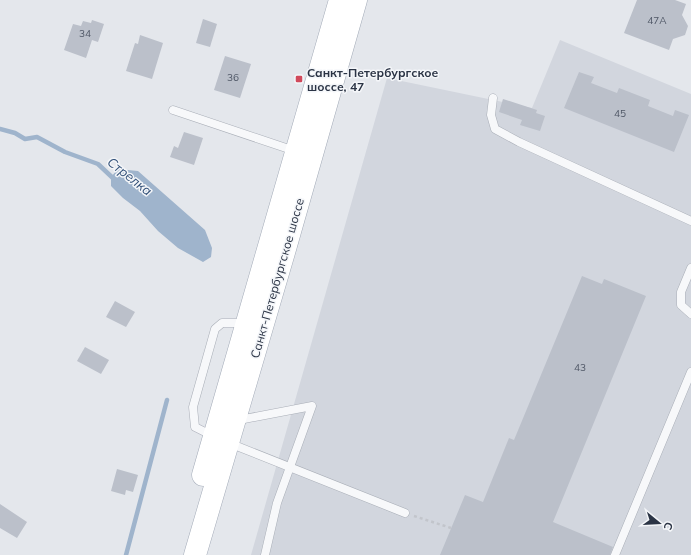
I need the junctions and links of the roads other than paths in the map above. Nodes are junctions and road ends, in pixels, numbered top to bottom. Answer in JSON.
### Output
{"nodes":[{"id":1,"x":340,"y":0,"type":"edge"},
{"id":2,"x":356,"y":0,"type":"edge"},
{"id":3,"x":493,"y":98,"type":"dead end"},
{"id":4,"x":173,"y":110,"type":"dead end"},
{"id":5,"x":296,"y":152,"type":"junction"},
{"id":6,"x":691,"y":221,"type":"edge"},
{"id":7,"x":691,"y":268,"type":"edge"},
{"id":8,"x":691,"y":314,"type":"edge"},
{"id":9,"x":247,"y":324,"type":"junction"},
{"id":10,"x":691,"y":372,"type":"edge"},
{"id":11,"x":236,"y":417,"type":"junction"},
{"id":12,"x":221,"y":439,"type":"junction"},
{"id":13,"x":289,"y":466,"type":"junction"},
{"id":14,"x":404,"y":512,"type":"dead end"},
{"id":15,"x":180,"y":555,"type":"edge"},
{"id":16,"x":195,"y":555,"type":"edge"},
{"id":17,"x":265,"y":555,"type":"edge"},
{"id":18,"x":615,"y":555,"type":"edge"}],
"edges":[{"from":1,"to":5,"type":"main road","name":"Санкт-Петербургское шоссе"},
{"from":2,"to":11,"type":"main road","name":"Санкт-Петербургское шоссе"},
{"from":3,"to":6,"type":"lane"},
{"from":4,"to":5,"type":"lane"},
{"from":5,"to":9,"type":"main road","name":"Санкт-Петербургское шоссе"},
{"from":7,"to":8,"type":"lane"},
{"from":9,"to":12,"type":"main road","name":"Санкт-Петербургское шоссе"},
{"from":9,"to":12,"type":"lane"},
{"from":10,"to":18,"type":"lane"},
{"from":11,"to":12,"type":"main road","name":"Санкт-Петербургское шоссе"},
{"from":11,"to":13,"type":"lane"},
{"from":12,"to":13,"type":"lane"},
{"from":12,"to":15,"type":"main road","name":"Санкт-Петербургское шоссе"},
{"from":12,"to":16,"type":"main road","name":"Санкт-Петербургское шоссе"},
{"from":13,"to":14,"type":"lane"},
{"from":13,"to":17,"type":"lane"}]}
